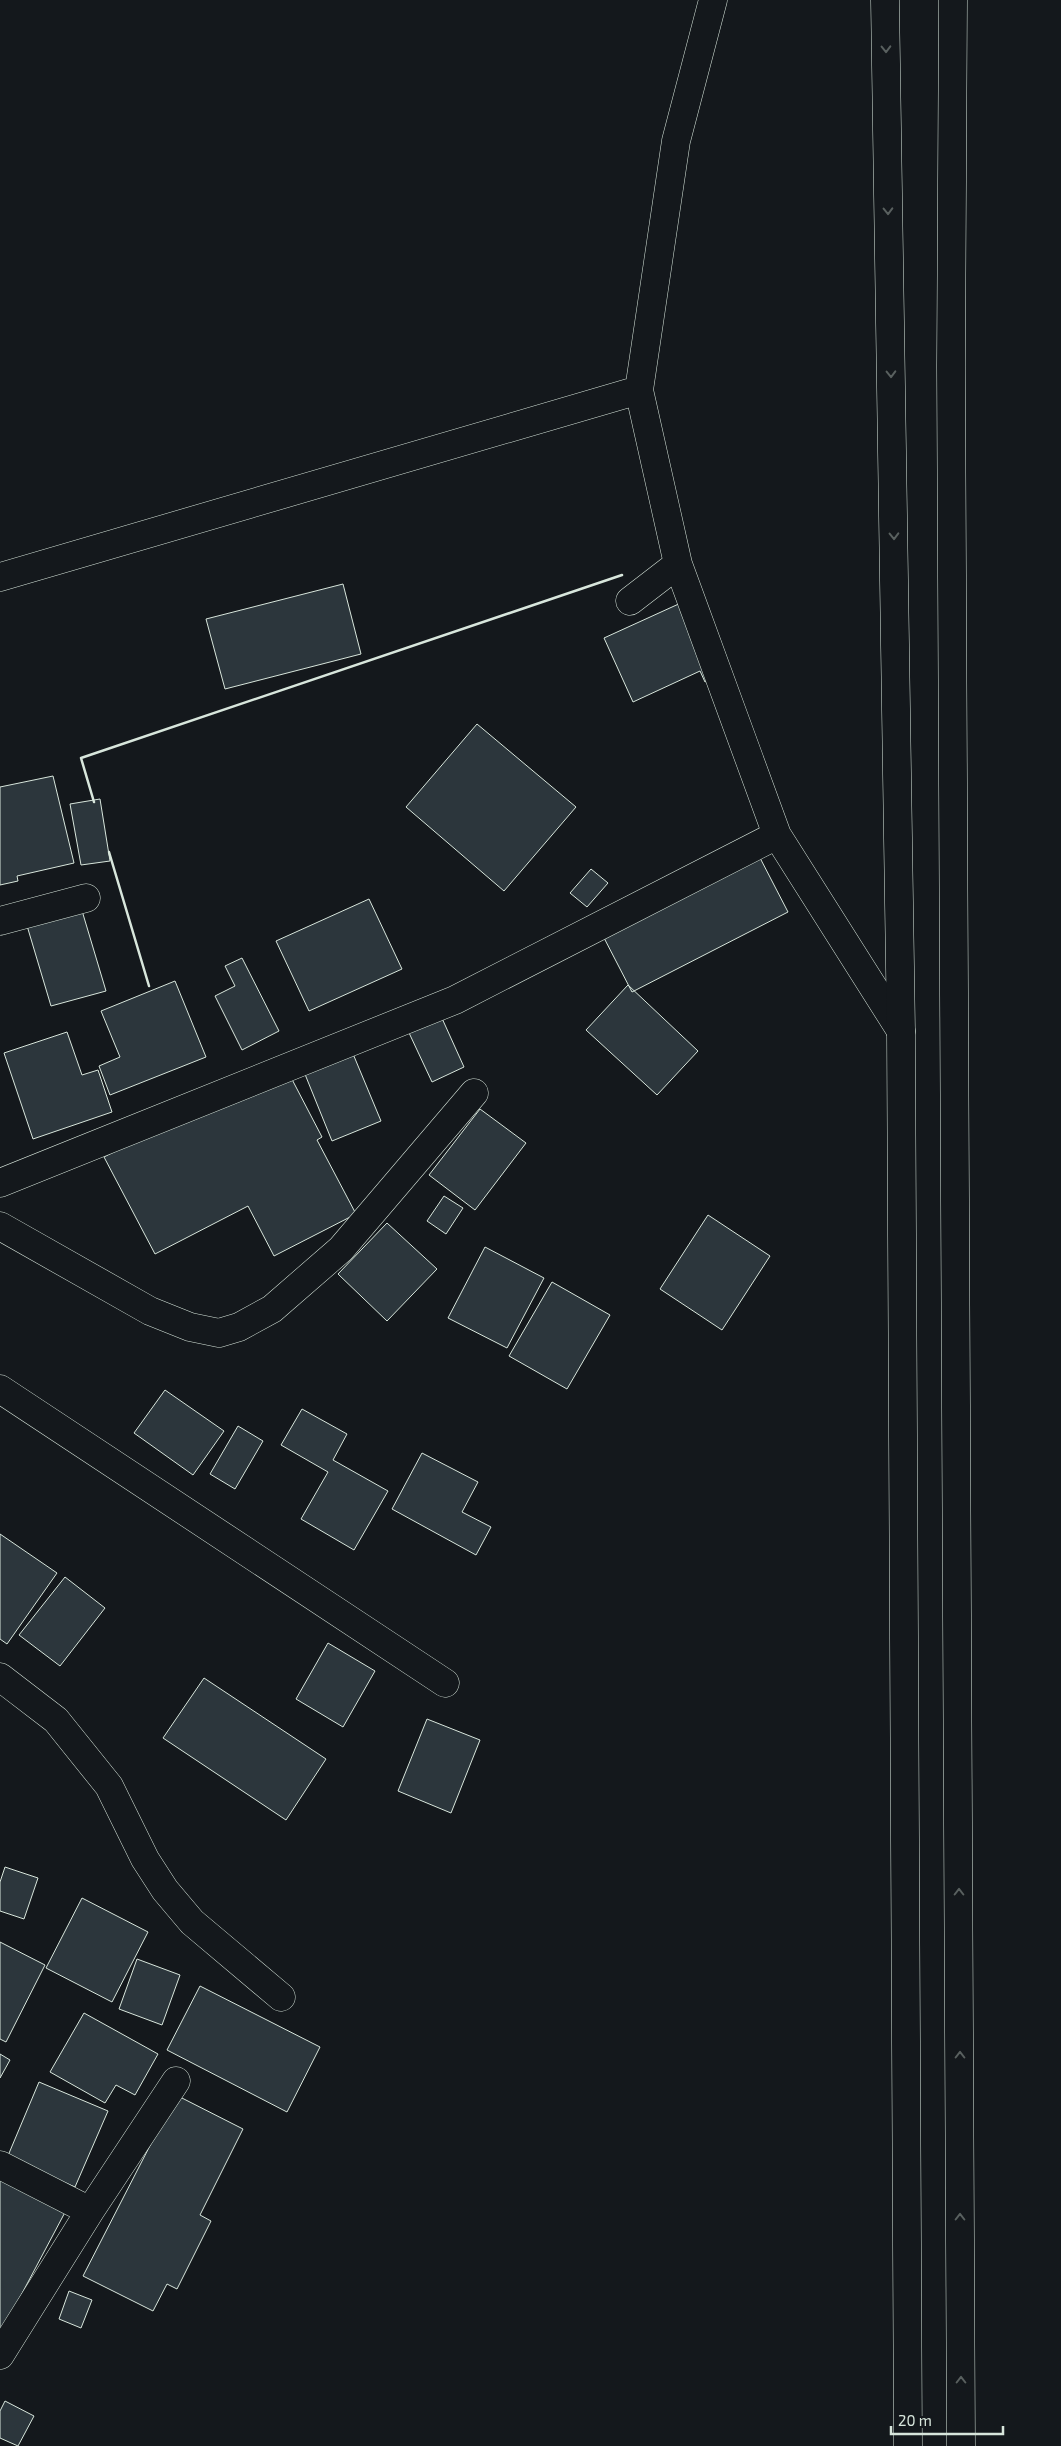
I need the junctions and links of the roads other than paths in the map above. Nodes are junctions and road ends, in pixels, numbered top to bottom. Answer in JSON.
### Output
{"nodes":[{"id":1,"x":713,"y":0,"type":"edge"},
{"id":2,"x":885,"y":0,"type":"edge"},
{"id":3,"x":953,"y":0,"type":"edge"},
{"id":4,"x":639,"y":390,"type":"junction"},
{"id":5,"x":678,"y":564,"type":"junction"},
{"id":6,"x":0,"y":577,"type":"edge"},
{"id":7,"x":630,"y":601,"type":"dead end"},
{"id":8,"x":777,"y":835,"type":"junction"},
{"id":9,"x":86,"y":898,"type":"dead end"},
{"id":10,"x":0,"y":921,"type":"edge"},
{"id":11,"x":901,"y":1031,"type":"junction"},
{"id":12,"x":474,"y":1094,"type":"dead end"},
{"id":13,"x":0,"y":1183,"type":"edge"},
{"id":14,"x":0,"y":1226,"type":"edge"},
{"id":15,"x":0,"y":1389,"type":"edge"},
{"id":16,"x":0,"y":1677,"type":"edge"},
{"id":17,"x":445,"y":1684,"type":"dead end"},
{"id":18,"x":281,"y":1997,"type":"dead end"},
{"id":19,"x":176,"y":2081,"type":"dead end"},
{"id":20,"x":0,"y":2165,"type":"edge"},
{"id":21,"x":90,"y":2211,"type":"junction"},
{"id":22,"x":0,"y":2355,"type":"edge"},
{"id":23,"x":908,"y":2446,"type":"edge"},
{"id":24,"x":961,"y":2446,"type":"edge"}],
"edges":[{"from":1,"to":4,"type":"main road"},
{"from":2,"to":11,"type":"main road","one_way":true},
{"from":24,"to":3,"type":"main road","one_way":true},
{"from":4,"to":5,"type":"main road"},
{"from":4,"to":6,"type":"main road"},
{"from":5,"to":7,"type":"main road"},
{"from":5,"to":8,"type":"main road"},
{"from":8,"to":11,"type":"main road"},
{"from":8,"to":13,"type":"main road"},
{"from":9,"to":10,"type":"main road"},
{"from":11,"to":23,"type":"main road"},
{"from":12,"to":14,"type":"main road"},
{"from":15,"to":17,"type":"main road"},
{"from":16,"to":18,"type":"main road"},
{"from":19,"to":21,"type":"main road"},
{"from":20,"to":21,"type":"main road"},
{"from":21,"to":22,"type":"main road"}]}
